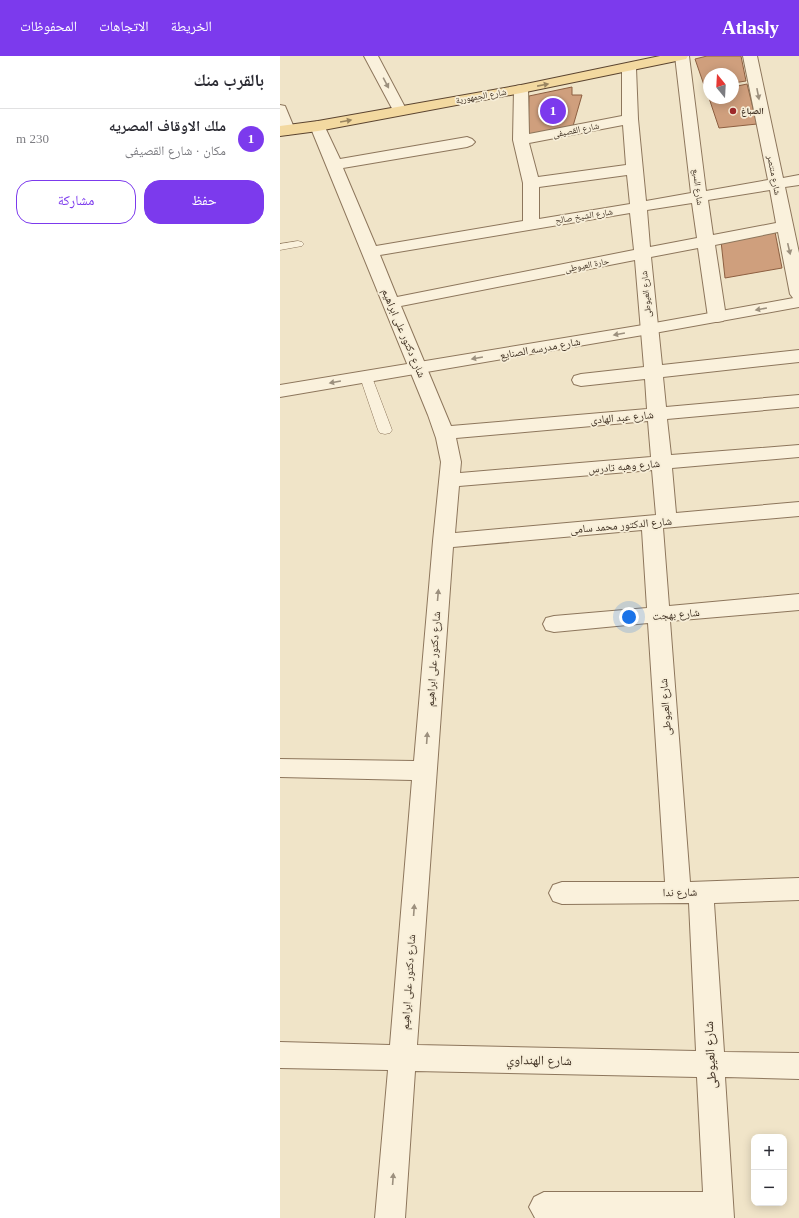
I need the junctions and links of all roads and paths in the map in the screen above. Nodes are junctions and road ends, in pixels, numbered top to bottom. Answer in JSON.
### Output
{"nodes":[{"id":1,"x":371,"y":56,"type":"edge"},
{"id":2,"x":682,"y":56,"type":"edge"},
{"id":3,"x":750,"y":56,"type":"edge"},
{"id":4,"x":664,"y":58,"type":"edge"},
{"id":5,"x":629,"y":68,"type":"junction"},
{"id":6,"x":521,"y":89,"type":"junction"},
{"id":7,"x":280,"y":108,"type":"edge"},
{"id":8,"x":400,"y":111,"type":"junction"},
{"id":9,"x":630,"y":119,"type":"junction"},
{"id":10,"x":318,"y":126,"type":"junction"},
{"id":11,"x":283,"y":130,"type":"edge"},
{"id":12,"x":521,"y":140,"type":"junction"},
{"id":13,"x":467,"y":142,"type":"dead end"},
{"id":14,"x":334,"y":166,"type":"junction"},
{"id":15,"x":634,"y":169,"type":"junction"},
{"id":16,"x":799,"y":180,"type":"edge"},
{"id":17,"x":531,"y":183,"type":"junction"},
{"id":18,"x":776,"y":184,"type":"junction"},
{"id":19,"x":699,"y":196,"type":"junction"},
{"id":20,"x":638,"y":207,"type":"junction"},
{"id":21,"x":531,"y":225,"type":"junction"},
{"id":22,"x":784,"y":226,"type":"junction"},
{"id":23,"x":706,"y":241,"type":"junction"},
{"id":24,"x":298,"y":244,"type":"dead end"},
{"id":25,"x":280,"y":247,"type":"edge"},
{"id":26,"x":370,"y":252,"type":"junction"},
{"id":27,"x":642,"y":254,"type":"junction"},
{"id":28,"x":799,"y":294,"type":"edge"},
{"id":29,"x":799,"y":302,"type":"edge"},
{"id":30,"x":390,"y":303,"type":"junction"},
{"id":31,"x":717,"y":317,"type":"junction"},
{"id":32,"x":649,"y":329,"type":"junction"},
{"id":33,"x":799,"y":356,"type":"edge"},
{"id":34,"x":419,"y":368,"type":"junction"},
{"id":35,"x":653,"y":372,"type":"junction"},
{"id":36,"x":366,"y":377,"type":"junction"},
{"id":37,"x":581,"y":380,"type":"dead end"},
{"id":38,"x":280,"y":391,"type":"edge"},
{"id":39,"x":799,"y":402,"type":"edge"},
{"id":40,"x":657,"y":414,"type":"junction"},
{"id":41,"x":385,"y":430,"type":"dead end"},
{"id":42,"x":444,"y":433,"type":"junction"},
{"id":43,"x":799,"y":452,"type":"edge"},
{"id":44,"x":662,"y":463,"type":"junction"},
{"id":45,"x":449,"y":480,"type":"junction"},
{"id":46,"x":799,"y":509,"type":"edge"},
{"id":47,"x":659,"y":521,"type":"junction"},
{"id":48,"x":443,"y":541,"type":"junction"},
{"id":49,"x":799,"y":602,"type":"edge"},
{"id":50,"x":659,"y":615,"type":"junction"},
{"id":51,"x":554,"y":624,"type":"dead end"},
{"id":52,"x":280,"y":768,"type":"edge"},
{"id":53,"x":424,"y":771,"type":"junction"},
{"id":54,"x":799,"y":888,"type":"edge"},
{"id":55,"x":690,"y":892,"type":"junction"},
{"id":56,"x":562,"y":893,"type":"dead end"},
{"id":57,"x":280,"y":1055,"type":"edge"},
{"id":58,"x":402,"y":1057,"type":"junction"},
{"id":59,"x":711,"y":1064,"type":"junction"},
{"id":60,"x":799,"y":1066,"type":"edge"},
{"id":61,"x":544,"y":1207,"type":"dead end"},
{"id":62,"x":719,"y":1212,"type":"edge"},
{"id":63,"x":390,"y":1218,"type":"edge"}],
"edges":[{"from":1,"to":8,"type":"street","one_way":true},
{"from":2,"to":4,"type":"main road","name":"شارع الجمهورية"},
{"from":2,"to":19,"type":"street","name":"شارع السبع"},
{"from":3,"to":18,"type":"street","name":"شارع منتصر","one_way":true},
{"from":4,"to":5,"type":"main road","name":"شارع الجمهورية"},
{"from":6,"to":5,"type":"main road","name":"شارع الجمهورية","one_way":true},
{"from":5,"to":9,"type":"street","name":"شارع العيوطى"},
{"from":6,"to":8,"type":"main road","name":"شارع الجمهورية"},
{"from":6,"to":12,"type":"street"},
{"from":7,"to":11,"type":"street"},
{"from":10,"to":8,"type":"main road","name":"شارع الجمهورية","one_way":true},
{"from":9,"to":12,"type":"street","name":"شارع القصيفى"},
{"from":9,"to":15,"type":"street","name":"شارع العيوطى"},
{"from":10,"to":11,"type":"main road","name":"شارع الجمهورية"},
{"from":10,"to":14,"type":"street","name":"شارع دكتور على ابراهيم"},
{"from":12,"to":17,"type":"street"},
{"from":13,"to":14,"type":"street"},
{"from":14,"to":26,"type":"street","name":"شارع دكتور على ابراهيم"},
{"from":15,"to":17,"type":"street"},
{"from":15,"to":20,"type":"street","name":"شارع العيوطى"},
{"from":16,"to":18,"type":"street","name":"شارع الشيخ صالح"},
{"from":17,"to":21,"type":"street"},
{"from":18,"to":19,"type":"street","name":"شارع الشيخ صالح"},
{"from":18,"to":22,"type":"street","name":"شارع منتصر"},
{"from":19,"to":20,"type":"street","name":"شارع الشيخ صالح"},
{"from":19,"to":23,"type":"street","name":"شارع السبع"},
{"from":20,"to":21,"type":"street","name":"شارع الشيخ صالح"},
{"from":20,"to":27,"type":"street","name":"شارع العيوطى"},
{"from":21,"to":26,"type":"street","name":"شارع الشيخ صالح"},
{"from":22,"to":23,"type":"street","name":"حارة العيوطى"},
{"from":22,"to":28,"type":"street","name":"شارع منتصر","one_way":true},
{"from":23,"to":27,"type":"street","name":"حارة العيوطى"},
{"from":23,"to":31,"type":"street","name":"شارع السبع"},
{"from":24,"to":25,"type":"lane"},
{"from":26,"to":30,"type":"street","name":"شارع دكتور على ابراهيم"},
{"from":27,"to":30,"type":"street","name":"حارة العيوطى"},
{"from":27,"to":32,"type":"street","name":"شارع العيوطى"},
{"from":29,"to":31,"type":"street","name":"شارع مدرسه الصنايع","one_way":true},
{"from":30,"to":34,"type":"street","name":"شارع دكتور على ابراهيم"},
{"from":31,"to":32,"type":"street","name":"شارع مدرسه الصنايع"},
{"from":32,"to":34,"type":"street","name":"شارع مدرسه الصنايع","one_way":true},
{"from":32,"to":35,"type":"street","name":"شارع العيوطى"},
{"from":33,"to":35,"type":"street"},
{"from":34,"to":36,"type":"street","name":"شارع مدرسه الصنايع"},
{"from":34,"to":42,"type":"street","name":"شارع دكتور على ابراهيم"},
{"from":35,"to":37,"type":"street"},
{"from":35,"to":40,"type":"street","name":"شارع العيوطى"},
{"from":36,"to":38,"type":"street","name":"شارع مدرسه الصنايع","one_way":true},
{"from":36,"to":41,"type":"lane"},
{"from":39,"to":40,"type":"street","name":"شارع عبد الهادى"},
{"from":40,"to":42,"type":"street","name":"شارع عبد الهادى"},
{"from":40,"to":44,"type":"street","name":"شارع العيوطى"},
{"from":42,"to":45,"type":"street","name":"شارع دكتور على ابراهيم"},
{"from":43,"to":44,"type":"street","name":"شارع وهبه تادرس"},
{"from":44,"to":45,"type":"street","name":"شارع وهبه تادرس"},
{"from":44,"to":47,"type":"street","name":"شارع العيوطى"},
{"from":45,"to":48,"type":"street","name":"شارع دكتور على ابراهيم"},
{"from":46,"to":47,"type":"street","name":"شارع الدكتور محمد سامى"},
{"from":47,"to":48,"type":"street","name":"شارع الدكتور محمد سامى"},
{"from":47,"to":50,"type":"street","name":"شارع العيوطى"},
{"from":53,"to":48,"type":"street","name":"شارع دكتور على ابراهيم","one_way":true},
{"from":49,"to":50,"type":"street","name":"شارع بهجت"},
{"from":50,"to":51,"type":"street","name":"شارع بهجت"},
{"from":50,"to":55,"type":"street","name":"شارع العيوطى"},
{"from":52,"to":53,"type":"street"},
{"from":58,"to":53,"type":"street","name":"شارع دكتور على ابراهيم","one_way":true},
{"from":54,"to":55,"type":"street","name":"شارع ندا"},
{"from":55,"to":56,"type":"street","name":"شارع ندا"},
{"from":55,"to":59,"type":"street","name":"شارع العيوطى"},
{"from":57,"to":58,"type":"street","name":"شارع الهنداوي"},
{"from":58,"to":59,"type":"street","name":"شارع الهنداوي"},
{"from":63,"to":58,"type":"street","name":"شارع دكتور على ابراهيم","one_way":true},
{"from":59,"to":60,"type":"street","name":"شارع الهنداوي"},
{"from":59,"to":62,"type":"street","name":"شارع العيوطى"},
{"from":61,"to":62,"type":"street"}]}
